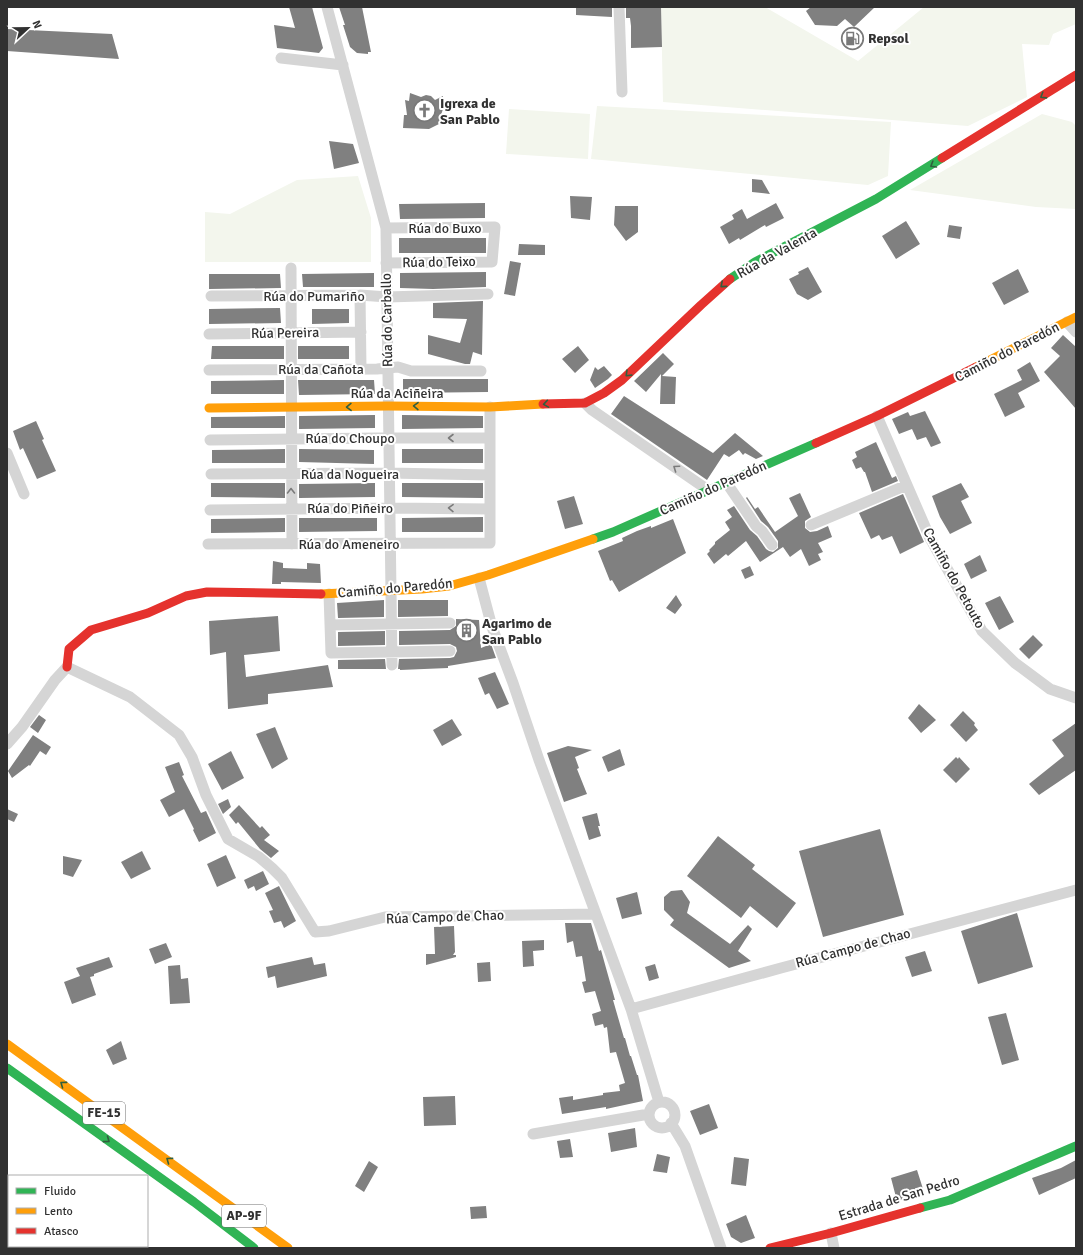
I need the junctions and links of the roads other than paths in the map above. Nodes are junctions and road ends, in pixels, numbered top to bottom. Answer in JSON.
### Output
{"nodes":[{"id":1,"x":327,"y":7,"type":"edge"},
{"id":2,"x":619,"y":7,"type":"edge"},
{"id":3,"x":281,"y":58,"type":"dead end"},
{"id":4,"x":343,"y":65,"type":"junction"},
{"id":5,"x":1076,"y":75,"type":"edge"},
{"id":6,"x":622,"y":92,"type":"dead end"},
{"id":7,"x":386,"y":228,"type":"junction"},
{"id":8,"x":492,"y":262,"type":"joint"},
{"id":9,"x":386,"y":263,"type":"junction"},
{"id":10,"x":291,"y":268,"type":"dead end"},
{"id":11,"x":488,"y":294,"type":"dead end"},
{"id":12,"x":360,"y":295,"type":"junction"},
{"id":13,"x":211,"y":296,"type":"dead end"},
{"id":14,"x":291,"y":296,"type":"junction"},
{"id":15,"x":387,"y":297,"type":"junction"},
{"id":16,"x":1071,"y":320,"type":"edge"},
{"id":17,"x":361,"y":332,"type":"junction"},
{"id":18,"x":1076,"y":332,"type":"edge"},
{"id":19,"x":291,"y":333,"type":"junction"},
{"id":20,"x":210,"y":334,"type":"dead end"},
{"id":21,"x":388,"y":367,"type":"junction"},
{"id":22,"x":291,"y":369,"type":"junction"},
{"id":23,"x":361,"y":369,"type":"junction"},
{"id":24,"x":209,"y":370,"type":"dead end"},
{"id":25,"x":481,"y":371,"type":"dead end"},
{"id":26,"x":585,"y":403,"type":"junction"},
{"id":27,"x":388,"y":406,"type":"junction"},
{"id":28,"x":490,"y":407,"type":"junction"},
{"id":29,"x":209,"y":408,"type":"dead end"},
{"id":30,"x":291,"y":408,"type":"junction"},
{"id":31,"x":877,"y":416,"type":"junction"},
{"id":32,"x":291,"y":438,"type":"junction"},
{"id":33,"x":389,"y":438,"type":"junction"},
{"id":34,"x":490,"y":438,"type":"junction"},
{"id":35,"x":210,"y":440,"type":"dead end"},
{"id":36,"x":7,"y":453,"type":"edge"},
{"id":37,"x":389,"y":473,"type":"junction"},
{"id":38,"x":211,"y":474,"type":"dead end"},
{"id":39,"x":291,"y":474,"type":"junction"},
{"id":40,"x":490,"y":474,"type":"junction"},
{"id":41,"x":726,"y":482,"type":"junction"},
{"id":42,"x":907,"y":485,"type":"junction"},
{"id":43,"x":708,"y":490,"type":"junction"},
{"id":44,"x":24,"y":494,"type":"dead end"},
{"id":45,"x":390,"y":508,"type":"junction"},
{"id":46,"x":490,"y":508,"type":"junction"},
{"id":47,"x":291,"y":509,"type":"junction"},
{"id":48,"x":210,"y":510,"type":"dead end"},
{"id":49,"x":811,"y":525,"type":"dead end"},
{"id":50,"x":208,"y":544,"type":"dead end"},
{"id":51,"x":292,"y":544,"type":"junction"},
{"id":52,"x":390,"y":544,"type":"junction"},
{"id":53,"x":772,"y":545,"type":"dead end"},
{"id":54,"x":479,"y":578,"type":"junction"},
{"id":55,"x":390,"y":591,"type":"junction"},
{"id":56,"x":329,"y":594,"type":"junction"},
{"id":57,"x":450,"y":623,"type":"dead end"},
{"id":58,"x":391,"y":624,"type":"junction"},
{"id":59,"x":330,"y":625,"type":"junction"},
{"id":60,"x":392,"y":651,"type":"junction"},
{"id":61,"x":450,"y":651,"type":"dead end"},
{"id":62,"x":392,"y":665,"type":"dead end"},
{"id":63,"x":67,"y":667,"type":"junction"},
{"id":64,"x":1076,"y":698,"type":"edge"},
{"id":65,"x":7,"y":744,"type":"edge"},
{"id":66,"x":1076,"y":890,"type":"edge"},
{"id":67,"x":596,"y":914,"type":"junction"},
{"id":68,"x":631,"y":1009,"type":"junction"},
{"id":69,"x":7,"y":1044,"type":"edge"},
{"id":70,"x":7,"y":1068,"type":"edge"},
{"id":71,"x":659,"y":1102,"type":"junction"},
{"id":72,"x":649,"y":1114,"type":"junction"},
{"id":73,"x":671,"y":1123,"type":"junction"},
{"id":74,"x":533,"y":1134,"type":"dead end"},
{"id":75,"x":1076,"y":1146,"type":"edge"},
{"id":76,"x":194,"y":1202,"type":"junction"},
{"id":77,"x":831,"y":1233,"type":"junction"},
{"id":78,"x":292,"y":1246,"type":"edge"},
{"id":79,"x":244,"y":1248,"type":"edge"},
{"id":80,"x":254,"y":1248,"type":"edge"},
{"id":81,"x":721,"y":1248,"type":"edge"},
{"id":82,"x":770,"y":1248,"type":"edge"},
{"id":83,"x":834,"y":1248,"type":"edge"}],
"edges":[{"from":1,"to":4,"type":"street","name":"Rúa do Carballo"},
{"from":2,"to":6,"type":"street"},
{"from":3,"to":4,"type":"street"},
{"from":4,"to":7,"type":"street","name":"Rúa do Carballo"},
{"from":5,"to":26,"type":"main road","name":"Rúa da Valenta","one_way":true},
{"from":7,"to":8,"type":"street","name":"Rúa do Buxo"},
{"from":7,"to":9,"type":"street","name":"Rúa do Carballo"},
{"from":8,"to":9,"type":"street","name":"Rúa do Teixo"},
{"from":9,"to":15,"type":"street","name":"Rúa do Carballo"},
{"from":10,"to":14,"type":"street"},
{"from":11,"to":15,"type":"street","name":"Rúa do Pumariño"},
{"from":12,"to":14,"type":"street","name":"Rúa do Pumariño"},
{"from":12,"to":15,"type":"street","name":"Rúa do Pumariño"},
{"from":12,"to":17,"type":"street","name":"Rúa do Carballo"},
{"from":13,"to":14,"type":"street","name":"Rúa do Pumariño"},
{"from":14,"to":19,"type":"street"},
{"from":15,"to":21,"type":"street","name":"Rúa do Carballo"},
{"from":16,"to":18,"type":"street"},
{"from":16,"to":31,"type":"main road","name":"Camiño do Paredón"},
{"from":17,"to":19,"type":"street","name":"Rúa Pereira"},
{"from":17,"to":23,"type":"street","name":"Rúa do Carballo"},
{"from":19,"to":20,"type":"street","name":"Rúa Pereira"},
{"from":19,"to":22,"type":"street"},
{"from":21,"to":23,"type":"street","name":"Rúa da Cañota"},
{"from":21,"to":25,"type":"street","name":"Rúa da Cañota"},
{"from":21,"to":27,"type":"street","name":"Rúa do Carballo"},
{"from":22,"to":23,"type":"street","name":"Rúa da Cañota"},
{"from":22,"to":24,"type":"street","name":"Rúa da Cañota"},
{"from":22,"to":30,"type":"street"},
{"from":26,"to":28,"type":"main road","name":"Rúa da Aciñeira","one_way":true},
{"from":43,"to":26,"type":"street","one_way":true},
{"from":28,"to":27,"type":"main road","name":"Rúa da Aciñeira","one_way":true},
{"from":27,"to":30,"type":"main road","name":"Rúa da Aciñeira","one_way":true},
{"from":27,"to":33,"type":"street","name":"Rúa do Carballo"},
{"from":28,"to":34,"type":"street"},
{"from":29,"to":30,"type":"main road","name":"Rúa da Aciñeira"},
{"from":30,"to":32,"type":"street"},
{"from":31,"to":41,"type":"main road","name":"Camiño do Paredón"},
{"from":31,"to":42,"type":"street","name":"Camiño do Petouto"},
{"from":32,"to":33,"type":"street","name":"Rúa do Choupo"},
{"from":32,"to":35,"type":"street","name":"Rúa do Choupo"},
{"from":32,"to":39,"type":"street"},
{"from":34,"to":33,"type":"street","name":"Rúa do Choupo","one_way":true},
{"from":33,"to":37,"type":"street","name":"Rúa do Carballo"},
{"from":34,"to":40,"type":"street"},
{"from":36,"to":44,"type":"street"},
{"from":37,"to":39,"type":"street","name":"Rúa da Nogueira"},
{"from":37,"to":40,"type":"street","name":"Rúa da Nogueira"},
{"from":37,"to":45,"type":"street","name":"Rúa do Carballo"},
{"from":38,"to":39,"type":"street","name":"Rúa da Nogueira"},
{"from":47,"to":39,"type":"street","one_way":true},
{"from":40,"to":46,"type":"street"},
{"from":41,"to":43,"type":"main road","name":"Camiño do Paredón"},
{"from":41,"to":53,"type":"street"},
{"from":42,"to":49,"type":"street"},
{"from":42,"to":64,"type":"street","name":"Camiño do Petouto"},
{"from":43,"to":54,"type":"main road","name":"Camiño do Paredón"},
{"from":46,"to":45,"type":"street","name":"Rúa do Piñeiro","one_way":true},
{"from":45,"to":47,"type":"street","name":"Rúa do Piñeiro"},
{"from":45,"to":52,"type":"street","name":"Rúa do Carballo"},
{"from":46,"to":52,"type":"street","name":"Rúa do Ameneiro"},
{"from":47,"to":48,"type":"street","name":"Rúa do Piñeiro"},
{"from":47,"to":51,"type":"street"},
{"from":50,"to":51,"type":"street","name":"Rúa do Ameneiro"},
{"from":51,"to":52,"type":"street","name":"Rúa do Ameneiro"},
{"from":52,"to":55,"type":"street","name":"Rúa do Carballo"},
{"from":54,"to":55,"type":"main road","name":"Camiño do Paredón"},
{"from":54,"to":67,"type":"street"},
{"from":55,"to":56,"type":"main road","name":"Camiño do Paredón"},
{"from":55,"to":58,"type":"street","name":"Rúa do Carballo"},
{"from":56,"to":59,"type":"street","name":"Camiño do Paredón"},
{"from":56,"to":63,"type":"main road","name":"Camiño do Paredón"},
{"from":57,"to":58,"type":"street"},
{"from":58,"to":59,"type":"street"},
{"from":58,"to":60,"type":"street","name":"Rúa do Carballo"},
{"from":59,"to":60,"type":"street","name":"Camiño do Paredón"},
{"from":60,"to":61,"type":"street","name":"Camiño do Paredón"},
{"from":60,"to":62,"type":"street","name":"Rúa do Carballo"},
{"from":63,"to":65,"type":"street"},
{"from":63,"to":67,"type":"street","name":"Rúa Campo de Chao"},
{"from":66,"to":68,"type":"street","name":"Rúa Campo de Chao"},
{"from":67,"to":68,"type":"street"},
{"from":68,"to":71,"type":"street"},
{"from":78,"to":69,"type":"main road","number":"FE-15","one_way":true},
{"from":70,"to":76,"type":"main road","number":"FE-15","one_way":true},
{"from":71,"to":72,"type":"street"},
{"from":71,"to":73,"type":"street"},
{"from":72,"to":73,"type":"street"},
{"from":72,"to":74,"type":"street"},
{"from":73,"to":81,"type":"street"},
{"from":75,"to":77,"type":"main road","name":"Estrada de San Pedro"},
{"from":76,"to":79,"type":"main road","number":"FE-15"},
{"from":76,"to":80,"type":"main road","number":"AP-9F"},
{"from":77,"to":82,"type":"main road","name":"Estrada de San Pedro"},
{"from":77,"to":83,"type":"street"}]}
